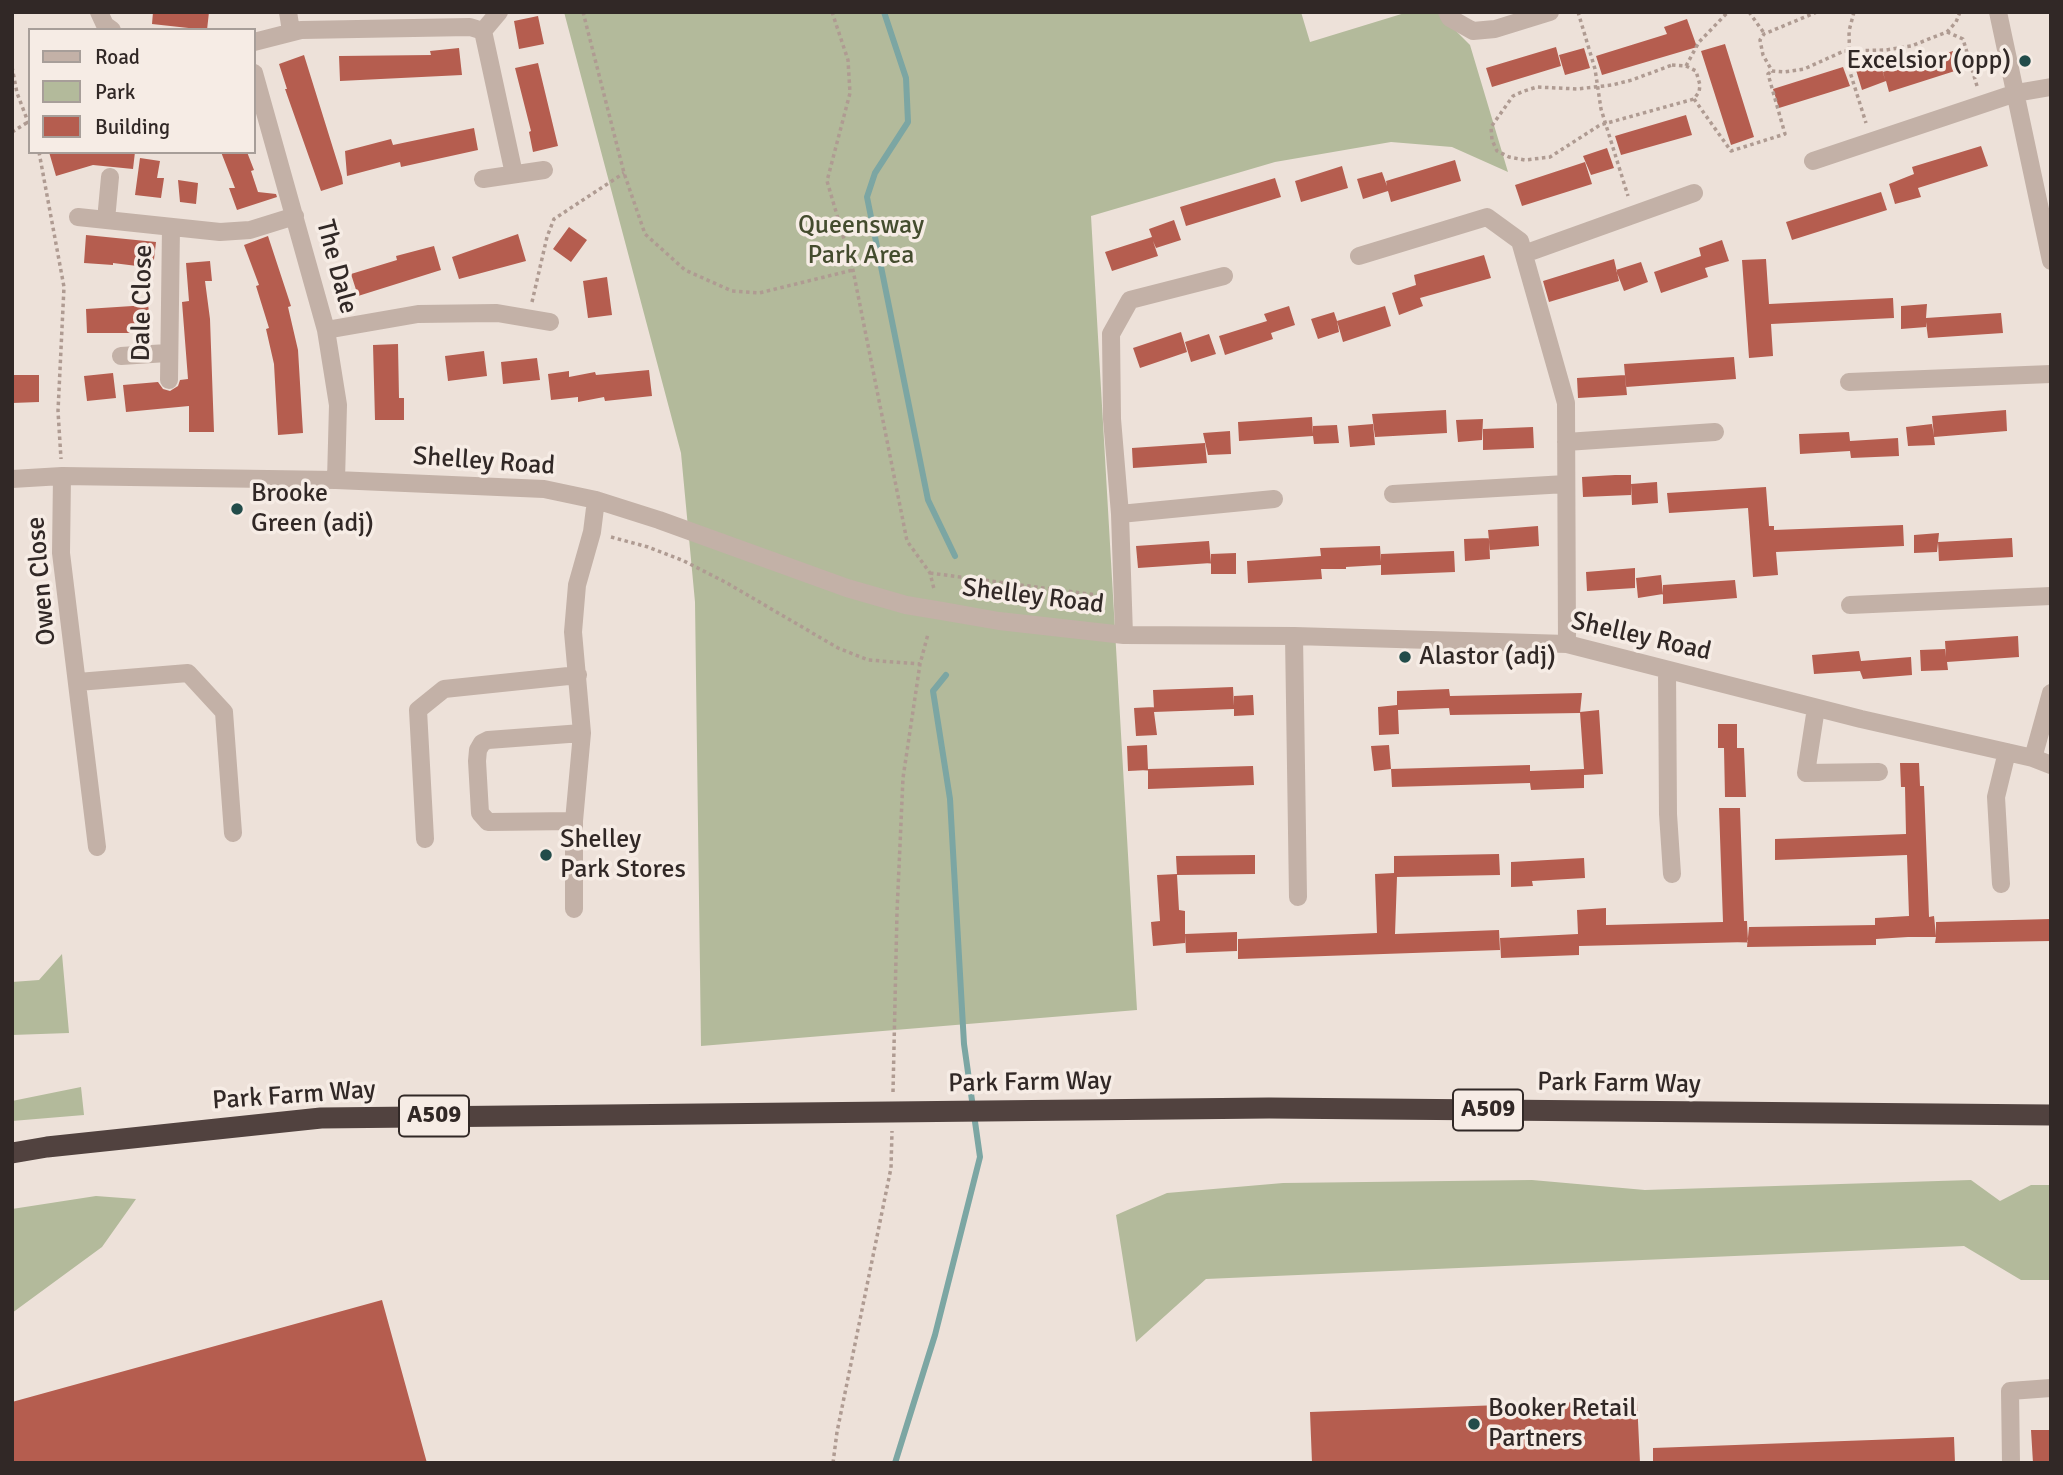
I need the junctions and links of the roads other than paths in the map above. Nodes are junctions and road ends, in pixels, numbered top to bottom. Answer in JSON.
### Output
{"nodes":[{"id":1,"x":99,"y":12,"type":"edge"},
{"id":2,"x":288,"y":12,"type":"edge"},
{"id":3,"x":499,"y":12,"type":"edge"},
{"id":4,"x":1447,"y":12,"type":"edge"},
{"id":5,"x":1550,"y":12,"type":"edge"},
{"id":6,"x":1998,"y":12,"type":"edge"},
{"id":7,"x":109,"y":28,"type":"edge"},
{"id":8,"x":291,"y":31,"type":"junction"},
{"id":9,"x":483,"y":32,"type":"junction"},
{"id":10,"x":256,"y":41,"type":"edge"},
{"id":11,"x":256,"y":80,"type":"edge"},
{"id":12,"x":2051,"y":87,"type":"edge"},
{"id":13,"x":2017,"y":93,"type":"junction"},
{"id":14,"x":1813,"y":161,"type":"dead end"},
{"id":15,"x":544,"y":170,"type":"dead end"},
{"id":16,"x":514,"y":174,"type":"junction"},
{"id":17,"x":110,"y":177,"type":"dead end"},
{"id":18,"x":483,"y":179,"type":"dead end"},
{"id":19,"x":1694,"y":193,"type":"dead end"},
{"id":20,"x":295,"y":216,"type":"junction"},
{"id":21,"x":78,"y":217,"type":"dead end"},
{"id":22,"x":106,"y":220,"type":"junction"},
{"id":23,"x":171,"y":227,"type":"junction"},
{"id":24,"x":1524,"y":254,"type":"junction"},
{"id":25,"x":1359,"y":256,"type":"dead end"},
{"id":26,"x":2051,"y":261,"type":"edge"},
{"id":27,"x":1224,"y":276,"type":"dead end"},
{"id":28,"x":550,"y":322,"type":"dead end"},
{"id":29,"x":326,"y":330,"type":"junction"},
{"id":30,"x":167,"y":353,"type":"junction"},
{"id":31,"x":121,"y":356,"type":"dead end"},
{"id":32,"x":2051,"y":374,"type":"edge"},
{"id":33,"x":169,"y":380,"type":"dead end"},
{"id":34,"x":1849,"y":382,"type":"dead end"},
{"id":35,"x":1714,"y":432,"type":"dead end"},
{"id":36,"x":1566,"y":442,"type":"junction"},
{"id":37,"x":62,"y":476,"type":"junction"},
{"id":38,"x":12,"y":479,"type":"edge"},
{"id":39,"x":336,"y":480,"type":"junction"},
{"id":40,"x":1566,"y":484,"type":"junction"},
{"id":41,"x":1393,"y":494,"type":"dead end"},
{"id":42,"x":1274,"y":499,"type":"dead end"},
{"id":43,"x":596,"y":500,"type":"junction"},
{"id":44,"x":1120,"y":514,"type":"junction"},
{"id":45,"x":2051,"y":596,"type":"edge"},
{"id":46,"x":1850,"y":605,"type":"dead end"},
{"id":47,"x":1124,"y":635,"type":"junction"},
{"id":48,"x":1294,"y":636,"type":"junction"},
{"id":49,"x":1567,"y":644,"type":"junction"},
{"id":50,"x":1667,"y":670,"type":"junction"},
{"id":51,"x":578,"y":675,"type":"junction"},
{"id":52,"x":78,"y":682,"type":"junction"},
{"id":53,"x":2051,"y":693,"type":"edge"},
{"id":54,"x":1816,"y":708,"type":"junction"},
{"id":55,"x":582,"y":733,"type":"junction"},
{"id":56,"x":2007,"y":752,"type":"junction"},
{"id":57,"x":2033,"y":758,"type":"junction"},
{"id":58,"x":2051,"y":765,"type":"edge"},
{"id":59,"x":1879,"y":772,"type":"dead end"},
{"id":60,"x":574,"y":821,"type":"junction"},
{"id":61,"x":233,"y":833,"type":"dead end"},
{"id":62,"x":425,"y":839,"type":"dead end"},
{"id":63,"x":97,"y":847,"type":"dead end"},
{"id":64,"x":1672,"y":874,"type":"dead end"},
{"id":65,"x":2001,"y":884,"type":"dead end"},
{"id":66,"x":1297,"y":898,"type":"dead end"},
{"id":67,"x":574,"y":909,"type":"dead end"},
{"id":68,"x":2051,"y":1115,"type":"edge"},
{"id":69,"x":12,"y":1153,"type":"edge"},
{"id":70,"x":2051,"y":1388,"type":"edge"},
{"id":71,"x":2011,"y":1463,"type":"edge"}],
"edges":[{"from":1,"to":7,"type":"street"},
{"from":2,"to":8,"type":"street"},
{"from":3,"to":9,"type":"street"},
{"from":4,"to":5,"type":"street"},
{"from":6,"to":13,"type":"street"},
{"from":8,"to":9,"type":"street"},
{"from":8,"to":10,"type":"street"},
{"from":9,"to":16,"type":"street"},
{"from":11,"to":20,"type":"street","name":"The Dale"},
{"from":12,"to":13,"type":"street"},
{"from":13,"to":14,"type":"street"},
{"from":13,"to":26,"type":"street"},
{"from":15,"to":16,"type":"street"},
{"from":16,"to":18,"type":"street"},
{"from":17,"to":22,"type":"street"},
{"from":19,"to":24,"type":"street"},
{"from":20,"to":23,"type":"street","name":"Dale Close"},
{"from":20,"to":29,"type":"street","name":"The Dale"},
{"from":21,"to":22,"type":"street","name":"Dale Close"},
{"from":22,"to":23,"type":"street","name":"Dale Close"},
{"from":23,"to":30,"type":"street","name":"Dale Close"},
{"from":24,"to":25,"type":"street"},
{"from":24,"to":36,"type":"street"},
{"from":27,"to":44,"type":"street"},
{"from":28,"to":29,"type":"street"},
{"from":29,"to":39,"type":"street","name":"The Dale"},
{"from":30,"to":31,"type":"street"},
{"from":30,"to":33,"type":"street","name":"Dale Close"},
{"from":32,"to":34,"type":"street"},
{"from":35,"to":36,"type":"street"},
{"from":36,"to":40,"type":"street"},
{"from":37,"to":38,"type":"street","name":"Shelley Road"},
{"from":37,"to":39,"type":"street","name":"Shelley Road"},
{"from":37,"to":52,"type":"street","name":"Owen Close"},
{"from":39,"to":43,"type":"street","name":"Shelley Road"},
{"from":40,"to":41,"type":"street"},
{"from":40,"to":49,"type":"street"},
{"from":42,"to":44,"type":"street"},
{"from":43,"to":47,"type":"street","name":"Shelley Road"},
{"from":43,"to":51,"type":"street"},
{"from":44,"to":47,"type":"street"},
{"from":45,"to":46,"type":"street"},
{"from":47,"to":48,"type":"street","name":"Shelley Road"},
{"from":48,"to":49,"type":"street","name":"Shelley Road"},
{"from":48,"to":66,"type":"street"},
{"from":49,"to":50,"type":"street","name":"Shelley Road"},
{"from":50,"to":54,"type":"street","name":"Shelley Road"},
{"from":50,"to":64,"type":"street"},
{"from":51,"to":55,"type":"street"},
{"from":51,"to":62,"type":"street"},
{"from":52,"to":61,"type":"street"},
{"from":52,"to":63,"type":"street","name":"Owen Close"},
{"from":53,"to":57,"type":"street"},
{"from":54,"to":56,"type":"street","name":"Shelley Road"},
{"from":54,"to":59,"type":"street"},
{"from":55,"to":60,"type":"street"},
{"from":55,"to":60,"type":"street"},
{"from":56,"to":57,"type":"street","name":"Shelley Road"},
{"from":56,"to":65,"type":"street"},
{"from":57,"to":58,"type":"street","name":"Shelley Road"},
{"from":60,"to":67,"type":"street"},
{"from":68,"to":69,"type":"highway","name":"Park Farm Way","number":"A509"},
{"from":70,"to":71,"type":"street"}]}
